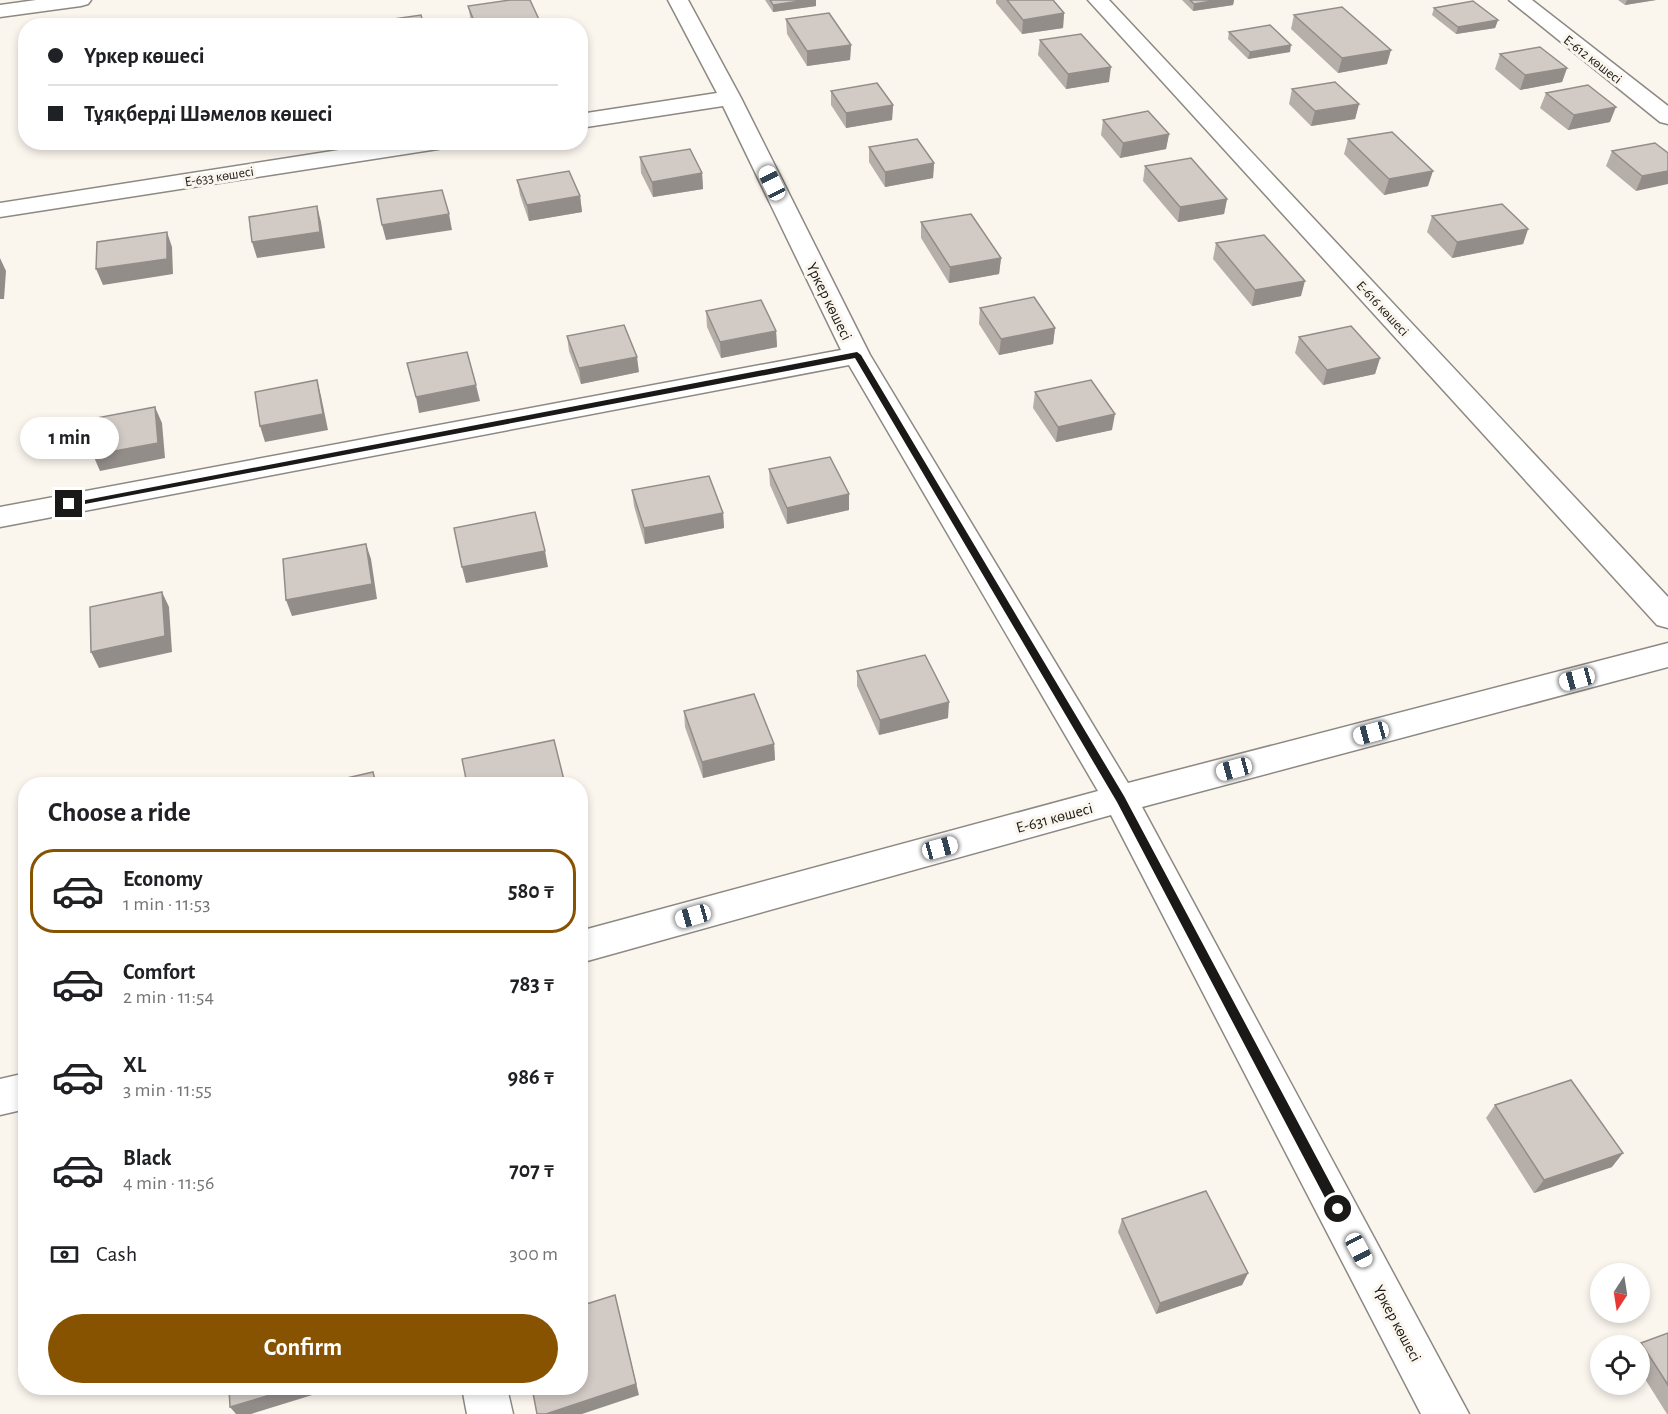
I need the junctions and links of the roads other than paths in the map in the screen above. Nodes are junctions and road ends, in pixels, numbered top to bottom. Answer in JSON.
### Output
{"nodes":[{"id":1,"x":81,"y":0,"type":"edge"},
{"id":2,"x":678,"y":0,"type":"edge"},
{"id":3,"x":1098,"y":0,"type":"edge"},
{"id":4,"x":1519,"y":0,"type":"edge"},
{"id":5,"x":0,"y":11,"type":"edge"},
{"id":6,"x":730,"y":98,"type":"junction"},
{"id":7,"x":1668,"y":117,"type":"edge"},
{"id":8,"x":588,"y":120,"type":"edge"},
{"id":9,"x":386,"y":150,"type":"edge"},
{"id":10,"x":0,"y":210,"type":"edge"},
{"id":11,"x":857,"y":355,"type":"junction"},
{"id":12,"x":0,"y":517,"type":"edge"},
{"id":13,"x":1668,"y":616,"type":"edge"},
{"id":14,"x":1668,"y":655,"type":"edge"},
{"id":15,"x":1120,"y":799,"type":"junction"},
{"id":16,"x":588,"y":945,"type":"edge"},
{"id":17,"x":18,"y":1093,"type":"edge"},
{"id":18,"x":0,"y":1097,"type":"edge"},
{"id":19,"x":486,"y":1395,"type":"edge"},
{"id":20,"x":490,"y":1414,"type":"edge"},
{"id":21,"x":1446,"y":1414,"type":"edge"}],
"edges":[{"from":1,"to":5,"type":"street"},
{"from":2,"to":6,"type":"street","name":"Үркер көшесі"},
{"from":3,"to":13,"type":"street","name":"Е-616 көшесі"},
{"from":4,"to":7,"type":"street","name":"Е-612 көшесі"},
{"from":6,"to":8,"type":"street"},
{"from":6,"to":11,"type":"street","name":"Үркер көшесі"},
{"from":9,"to":10,"type":"street","name":"Е-633 көшесі"},
{"from":11,"to":12,"type":"street"},
{"from":11,"to":15,"type":"street","name":"Үркер көшесі"},
{"from":14,"to":15,"type":"street","name":"Е-631 көшесі"},
{"from":15,"to":16,"type":"street","name":"Е-631 көшесі"},
{"from":15,"to":21,"type":"street","name":"Үркер көшесі"},
{"from":17,"to":18,"type":"street"},
{"from":19,"to":20,"type":"street"}]}
